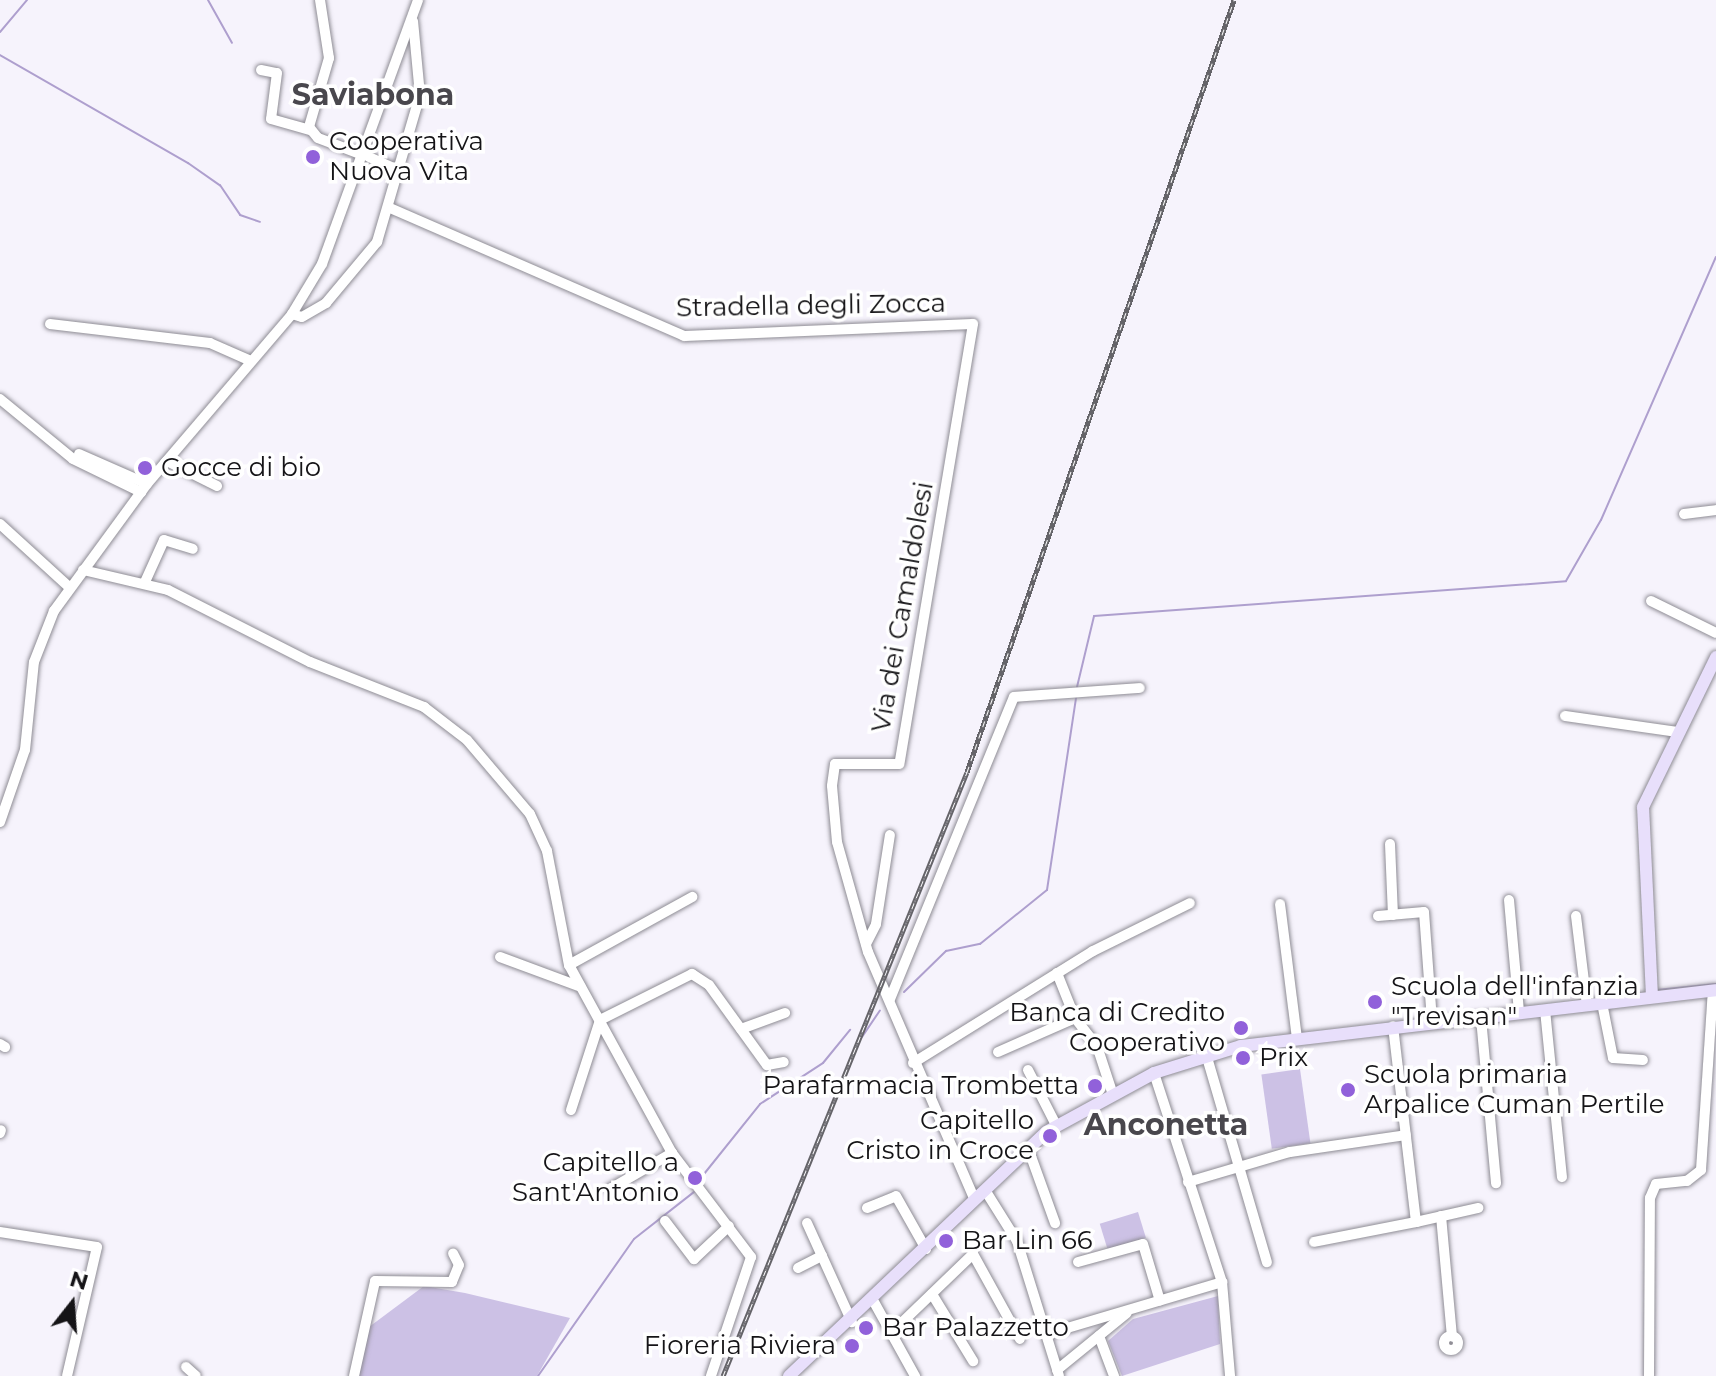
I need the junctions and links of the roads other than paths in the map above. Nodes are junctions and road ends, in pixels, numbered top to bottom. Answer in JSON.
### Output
{"nodes":[{"id":1,"x":320,"y":0,"type":"edge"},
{"id":2,"x":415,"y":5,"type":"edge"},
{"id":3,"x":261,"y":70,"type":"dead end"},
{"id":4,"x":310,"y":130,"type":"junction"},
{"id":5,"x":366,"y":156,"type":"junction"},
{"id":6,"x":401,"y":171,"type":"junction"},
{"id":7,"x":390,"y":208,"type":"junction"},
{"id":8,"x":292,"y":314,"type":"junction"},
{"id":9,"x":50,"y":324,"type":"dead end"},
{"id":10,"x":251,"y":361,"type":"junction"},
{"id":11,"x":0,"y":399,"type":"edge"},
{"id":12,"x":952,"y":449,"type":"joint"},
{"id":13,"x":79,"y":454,"type":"dead end"},
{"id":14,"x":167,"y":461,"type":"junction"},
{"id":15,"x":217,"y":486,"type":"dead end"},
{"id":16,"x":144,"y":488,"type":"junction"},
{"id":17,"x":1716,"y":510,"type":"edge"},
{"id":18,"x":1684,"y":514,"type":"dead end"},
{"id":19,"x":0,"y":524,"type":"edge"},
{"id":20,"x":193,"y":549,"type":"dead end"},
{"id":21,"x":83,"y":570,"type":"junction"},
{"id":22,"x":145,"y":582,"type":"junction"},
{"id":23,"x":70,"y":588,"type":"junction"},
{"id":24,"x":1651,"y":601,"type":"dead end"},
{"id":25,"x":1716,"y":633,"type":"edge"},
{"id":26,"x":1716,"y":657,"type":"edge"},
{"id":27,"x":1140,"y":688,"type":"dead end"},
{"id":28,"x":1565,"y":716,"type":"dead end"},
{"id":29,"x":1678,"y":732,"type":"junction"},
{"id":30,"x":0,"y":822,"type":"edge"},
{"id":31,"x":890,"y":835,"type":"dead end"},
{"id":32,"x":1390,"y":844,"type":"dead end"},
{"id":33,"x":692,"y":897,"type":"dead end"},
{"id":34,"x":1509,"y":900,"type":"dead end"},
{"id":35,"x":1190,"y":903,"type":"dead end"},
{"id":36,"x":1280,"y":904,"type":"dead end"},
{"id":37,"x":1393,"y":915,"type":"junction"},
{"id":38,"x":1378,"y":916,"type":"dead end"},
{"id":39,"x":1576,"y":916,"type":"dead end"},
{"id":40,"x":866,"y":944,"type":"junction"},
{"id":41,"x":500,"y":957,"type":"dead end"},
{"id":42,"x":569,"y":965,"type":"junction"},
{"id":43,"x":1057,"y":973,"type":"junction"},
{"id":44,"x":581,"y":987,"type":"junction"},
{"id":45,"x":1715,"y":991,"type":"edge"},
{"id":46,"x":1652,"y":997,"type":"junction"},
{"id":47,"x":890,"y":999,"type":"junction"},
{"id":48,"x":1602,"y":1003,"type":"junction"},
{"id":49,"x":1587,"y":1005,"type":"junction"},
{"id":50,"x":1545,"y":1010,"type":"junction"},
{"id":51,"x":785,"y":1013,"type":"dead end"},
{"id":52,"x":1519,"y":1013,"type":"junction"},
{"id":53,"x":1075,"y":1018,"type":"junction"},
{"id":54,"x":1481,"y":1018,"type":"junction"},
{"id":55,"x":600,"y":1020,"type":"junction"},
{"id":56,"x":1432,"y":1022,"type":"junction"},
{"id":57,"x":1393,"y":1026,"type":"junction"},
{"id":58,"x":741,"y":1029,"type":"junction"},
{"id":59,"x":1297,"y":1039,"type":"junction"},
{"id":60,"x":998,"y":1052,"type":"dead end"},
{"id":61,"x":1206,"y":1054,"type":"junction"},
{"id":62,"x":1643,"y":1060,"type":"dead end"},
{"id":63,"x":784,"y":1062,"type":"dead end"},
{"id":64,"x":913,"y":1063,"type":"junction"},
{"id":65,"x":1028,"y":1070,"type":"dead end"},
{"id":66,"x":1154,"y":1073,"type":"junction"},
{"id":67,"x":1112,"y":1092,"type":"junction"},
{"id":68,"x":571,"y":1110,"type":"dead end"},
{"id":69,"x":1056,"y":1125,"type":"junction"},
{"id":70,"x":1406,"y":1135,"type":"junction"},
{"id":71,"x":1028,"y":1148,"type":"junction"},
{"id":72,"x":672,"y":1153,"type":"junction"},
{"id":73,"x":1238,"y":1165,"type":"junction"},
{"id":74,"x":1562,"y":1177,"type":"dead end"},
{"id":75,"x":1188,"y":1182,"type":"junction"},
{"id":76,"x":1496,"y":1183,"type":"dead end"},
{"id":77,"x":610,"y":1189,"type":"dead end"},
{"id":78,"x":985,"y":1190,"type":"junction"},
{"id":79,"x":975,"y":1200,"type":"junction"},
{"id":80,"x":867,"y":1208,"type":"dead end"},
{"id":81,"x":1478,"y":1208,"type":"dead end"},
{"id":82,"x":1441,"y":1216,"type":"junction"},
{"id":83,"x":665,"y":1221,"type":"dead end"},
{"id":84,"x":1416,"y":1222,"type":"junction"},
{"id":85,"x":807,"y":1223,"type":"dead end"},
{"id":86,"x":1055,"y":1223,"type":"dead end"},
{"id":87,"x":729,"y":1226,"type":"junction"},
{"id":88,"x":0,"y":1232,"type":"edge"},
{"id":89,"x":1314,"y":1242,"type":"dead end"},
{"id":90,"x":926,"y":1249,"type":"junction"},
{"id":91,"x":453,"y":1253,"type":"dead end"},
{"id":92,"x":822,"y":1256,"type":"junction"},
{"id":93,"x":1078,"y":1262,"type":"dead end"},
{"id":94,"x":1267,"y":1262,"type":"dead end"},
{"id":95,"x":798,"y":1268,"type":"dead end"},
{"id":96,"x":1222,"y":1282,"type":"junction"},
{"id":97,"x":932,"y":1294,"type":"junction"},
{"id":98,"x":1160,"y":1301,"type":"junction"},
{"id":99,"x":874,"y":1302,"type":"junction"},
{"id":100,"x":1130,"y":1310,"type":"junction"},
{"id":101,"x":852,"y":1322,"type":"junction"},
{"id":102,"x":891,"y":1333,"type":"junction"},
{"id":103,"x":1047,"y":1334,"type":"junction"},
{"id":104,"x":1099,"y":1336,"type":"junction"},
{"id":105,"x":1452,"y":1336,"type":"dead end"},
{"id":106,"x":1020,"y":1339,"type":"dead end"},
{"id":107,"x":973,"y":1361,"type":"dead end"},
{"id":108,"x":186,"y":1367,"type":"dead end"},
{"id":109,"x":1058,"y":1373,"type":"edge"},
{"id":110,"x":67,"y":1376,"type":"edge"},
{"id":111,"x":196,"y":1376,"type":"edge"},
{"id":112,"x":354,"y":1376,"type":"edge"},
{"id":113,"x":711,"y":1376,"type":"edge"},
{"id":114,"x":789,"y":1376,"type":"edge"},
{"id":115,"x":915,"y":1376,"type":"edge"},
{"id":116,"x":1114,"y":1376,"type":"edge"},
{"id":117,"x":1230,"y":1376,"type":"edge"},
{"id":118,"x":1649,"y":1376,"type":"edge"}],
"edges":[{"from":1,"to":4,"type":"street"},
{"from":2,"to":5,"type":"street"},
{"from":2,"to":6,"type":"street"},
{"from":3,"to":4,"type":"street"},
{"from":4,"to":5,"type":"street"},
{"from":5,"to":6,"type":"street"},
{"from":5,"to":8,"type":"street"},
{"from":6,"to":7,"type":"street"},
{"from":7,"to":8,"type":"street"},
{"from":7,"to":12,"type":"street","name":"Stradella degli Zocca"},
{"from":8,"to":10,"type":"street"},
{"from":9,"to":10,"type":"street"},
{"from":10,"to":14,"type":"street"},
{"from":11,"to":16,"type":"street"},
{"from":12,"to":40,"type":"street","name":"Via dei Camaldolesi"},
{"from":13,"to":16,"type":"street"},
{"from":14,"to":15,"type":"street"},
{"from":14,"to":16,"type":"street"},
{"from":16,"to":21,"type":"street"},
{"from":17,"to":18,"type":"street"},
{"from":19,"to":23,"type":"street"},
{"from":20,"to":22,"type":"street"},
{"from":21,"to":22,"type":"street"},
{"from":21,"to":23,"type":"street"},
{"from":22,"to":42,"type":"street"},
{"from":23,"to":30,"type":"street"},
{"from":24,"to":25,"type":"street"},
{"from":26,"to":29,"type":"main road"},
{"from":27,"to":47,"type":"street"},
{"from":28,"to":29,"type":"street"},
{"from":29,"to":46,"type":"main road"},
{"from":31,"to":40,"type":"street"},
{"from":32,"to":37,"type":"street"},
{"from":33,"to":42,"type":"street"},
{"from":34,"to":52,"type":"street"},
{"from":35,"to":43,"type":"street"},
{"from":36,"to":59,"type":"street"},
{"from":37,"to":38,"type":"street"},
{"from":37,"to":56,"type":"street"},
{"from":39,"to":49,"type":"street"},
{"from":40,"to":47,"type":"street","name":"Via dei Camaldolesi"},
{"from":41,"to":44,"type":"street"},
{"from":42,"to":44,"type":"street"},
{"from":43,"to":53,"type":"street"},
{"from":43,"to":64,"type":"street"},
{"from":44,"to":55,"type":"street"},
{"from":45,"to":46,"type":"main road"},
{"from":45,"to":118,"type":"street"},
{"from":46,"to":48,"type":"main road"},
{"from":47,"to":64,"type":"street","name":"Via dei Camaldolesi"},
{"from":48,"to":49,"type":"main road"},
{"from":48,"to":62,"type":"street"},
{"from":49,"to":50,"type":"main road"},
{"from":50,"to":52,"type":"main road"},
{"from":50,"to":74,"type":"street"},
{"from":51,"to":58,"type":"street"},
{"from":52,"to":54,"type":"main road"},
{"from":53,"to":60,"type":"street"},
{"from":53,"to":67,"type":"street"},
{"from":54,"to":56,"type":"main road"},
{"from":54,"to":76,"type":"street"},
{"from":55,"to":58,"type":"street"},
{"from":55,"to":68,"type":"street"},
{"from":55,"to":72,"type":"street"},
{"from":56,"to":57,"type":"main road"},
{"from":57,"to":59,"type":"main road"},
{"from":57,"to":70,"type":"street"},
{"from":58,"to":63,"type":"street"},
{"from":59,"to":61,"type":"main road"},
{"from":61,"to":66,"type":"main road"},
{"from":61,"to":73,"type":"street"},
{"from":64,"to":79,"type":"street","name":"Via dei Camaldolesi"},
{"from":65,"to":69,"type":"street"},
{"from":66,"to":67,"type":"main road"},
{"from":66,"to":75,"type":"street"},
{"from":67,"to":69,"type":"main road"},
{"from":69,"to":71,"type":"main road"},
{"from":70,"to":73,"type":"street"},
{"from":70,"to":84,"type":"street"},
{"from":71,"to":78,"type":"main road"},
{"from":71,"to":86,"type":"street"},
{"from":72,"to":77,"type":"street"},
{"from":72,"to":87,"type":"street"},
{"from":73,"to":75,"type":"street"},
{"from":73,"to":94,"type":"street"},
{"from":75,"to":96,"type":"street"},
{"from":78,"to":79,"type":"main road"},
{"from":78,"to":103,"type":"street"},
{"from":79,"to":90,"type":"main road"},
{"from":80,"to":90,"type":"street"},
{"from":81,"to":82,"type":"street"},
{"from":82,"to":84,"type":"street"},
{"from":82,"to":105,"type":"street"},
{"from":83,"to":87,"type":"street"},
{"from":84,"to":89,"type":"street"},
{"from":85,"to":92,"type":"street"},
{"from":87,"to":113,"type":"street"},
{"from":88,"to":110,"type":"street"},
{"from":90,"to":99,"type":"main road"},
{"from":91,"to":112,"type":"street"},
{"from":92,"to":95,"type":"street"},
{"from":92,"to":101,"type":"street"},
{"from":93,"to":98,"type":"street"},
{"from":96,"to":98,"type":"street"},
{"from":96,"to":117,"type":"street"},
{"from":97,"to":102,"type":"street"},
{"from":97,"to":106,"type":"street"},
{"from":97,"to":107,"type":"street"},
{"from":98,"to":100,"type":"street"},
{"from":99,"to":101,"type":"main road"},
{"from":99,"to":102,"type":"street"},
{"from":100,"to":103,"type":"street"},
{"from":100,"to":104,"type":"street"},
{"from":101,"to":114,"type":"main road"},
{"from":102,"to":115,"type":"street"},
{"from":103,"to":109,"type":"street"},
{"from":104,"to":109,"type":"street"},
{"from":104,"to":116,"type":"street"},
{"from":108,"to":111,"type":"street"}]}
